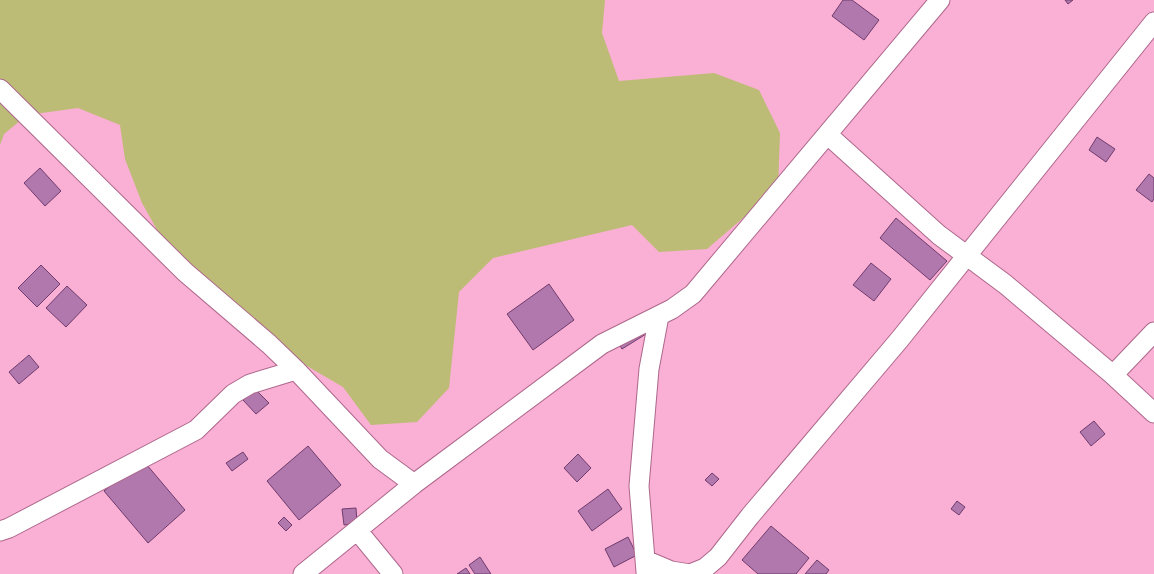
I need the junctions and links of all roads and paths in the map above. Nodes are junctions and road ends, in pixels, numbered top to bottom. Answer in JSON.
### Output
{"nodes":[{"id":1,"x":940,"y":0,"type":"edge"},
{"id":2,"x":1154,"y":22,"type":"edge"},
{"id":3,"x":0,"y":89,"type":"edge"},
{"id":4,"x":828,"y":135,"type":"junction"},
{"id":5,"x":965,"y":256,"type":"junction"},
{"id":6,"x":659,"y":316,"type":"junction"},
{"id":7,"x":1154,"y":332,"type":"edge"},
{"id":8,"x":296,"y":370,"type":"junction"},
{"id":9,"x":1113,"y":375,"type":"junction"},
{"id":10,"x":1154,"y":413,"type":"edge"},
{"id":11,"x":414,"y":484,"type":"junction"},
{"id":12,"x":357,"y":530,"type":"junction"},
{"id":13,"x":0,"y":531,"type":"edge"},
{"id":14,"x":646,"y":567,"type":"edge"},
{"id":15,"x":303,"y":574,"type":"edge"},
{"id":16,"x":393,"y":574,"type":"edge"}],
"edges":[{"from":1,"to":4,"type":"street"},
{"from":2,"to":5,"type":"street"},
{"from":3,"to":8,"type":"street"},
{"from":4,"to":5,"type":"street"},
{"from":4,"to":6,"type":"street"},
{"from":5,"to":9,"type":"street"},
{"from":5,"to":14,"type":"street"},
{"from":6,"to":11,"type":"street"},
{"from":6,"to":14,"type":"street"},
{"from":7,"to":9,"type":"street"},
{"from":8,"to":11,"type":"street"},
{"from":8,"to":13,"type":"street"},
{"from":9,"to":10,"type":"street"},
{"from":11,"to":12,"type":"street"},
{"from":12,"to":15,"type":"street"},
{"from":12,"to":16,"type":"street"}]}
